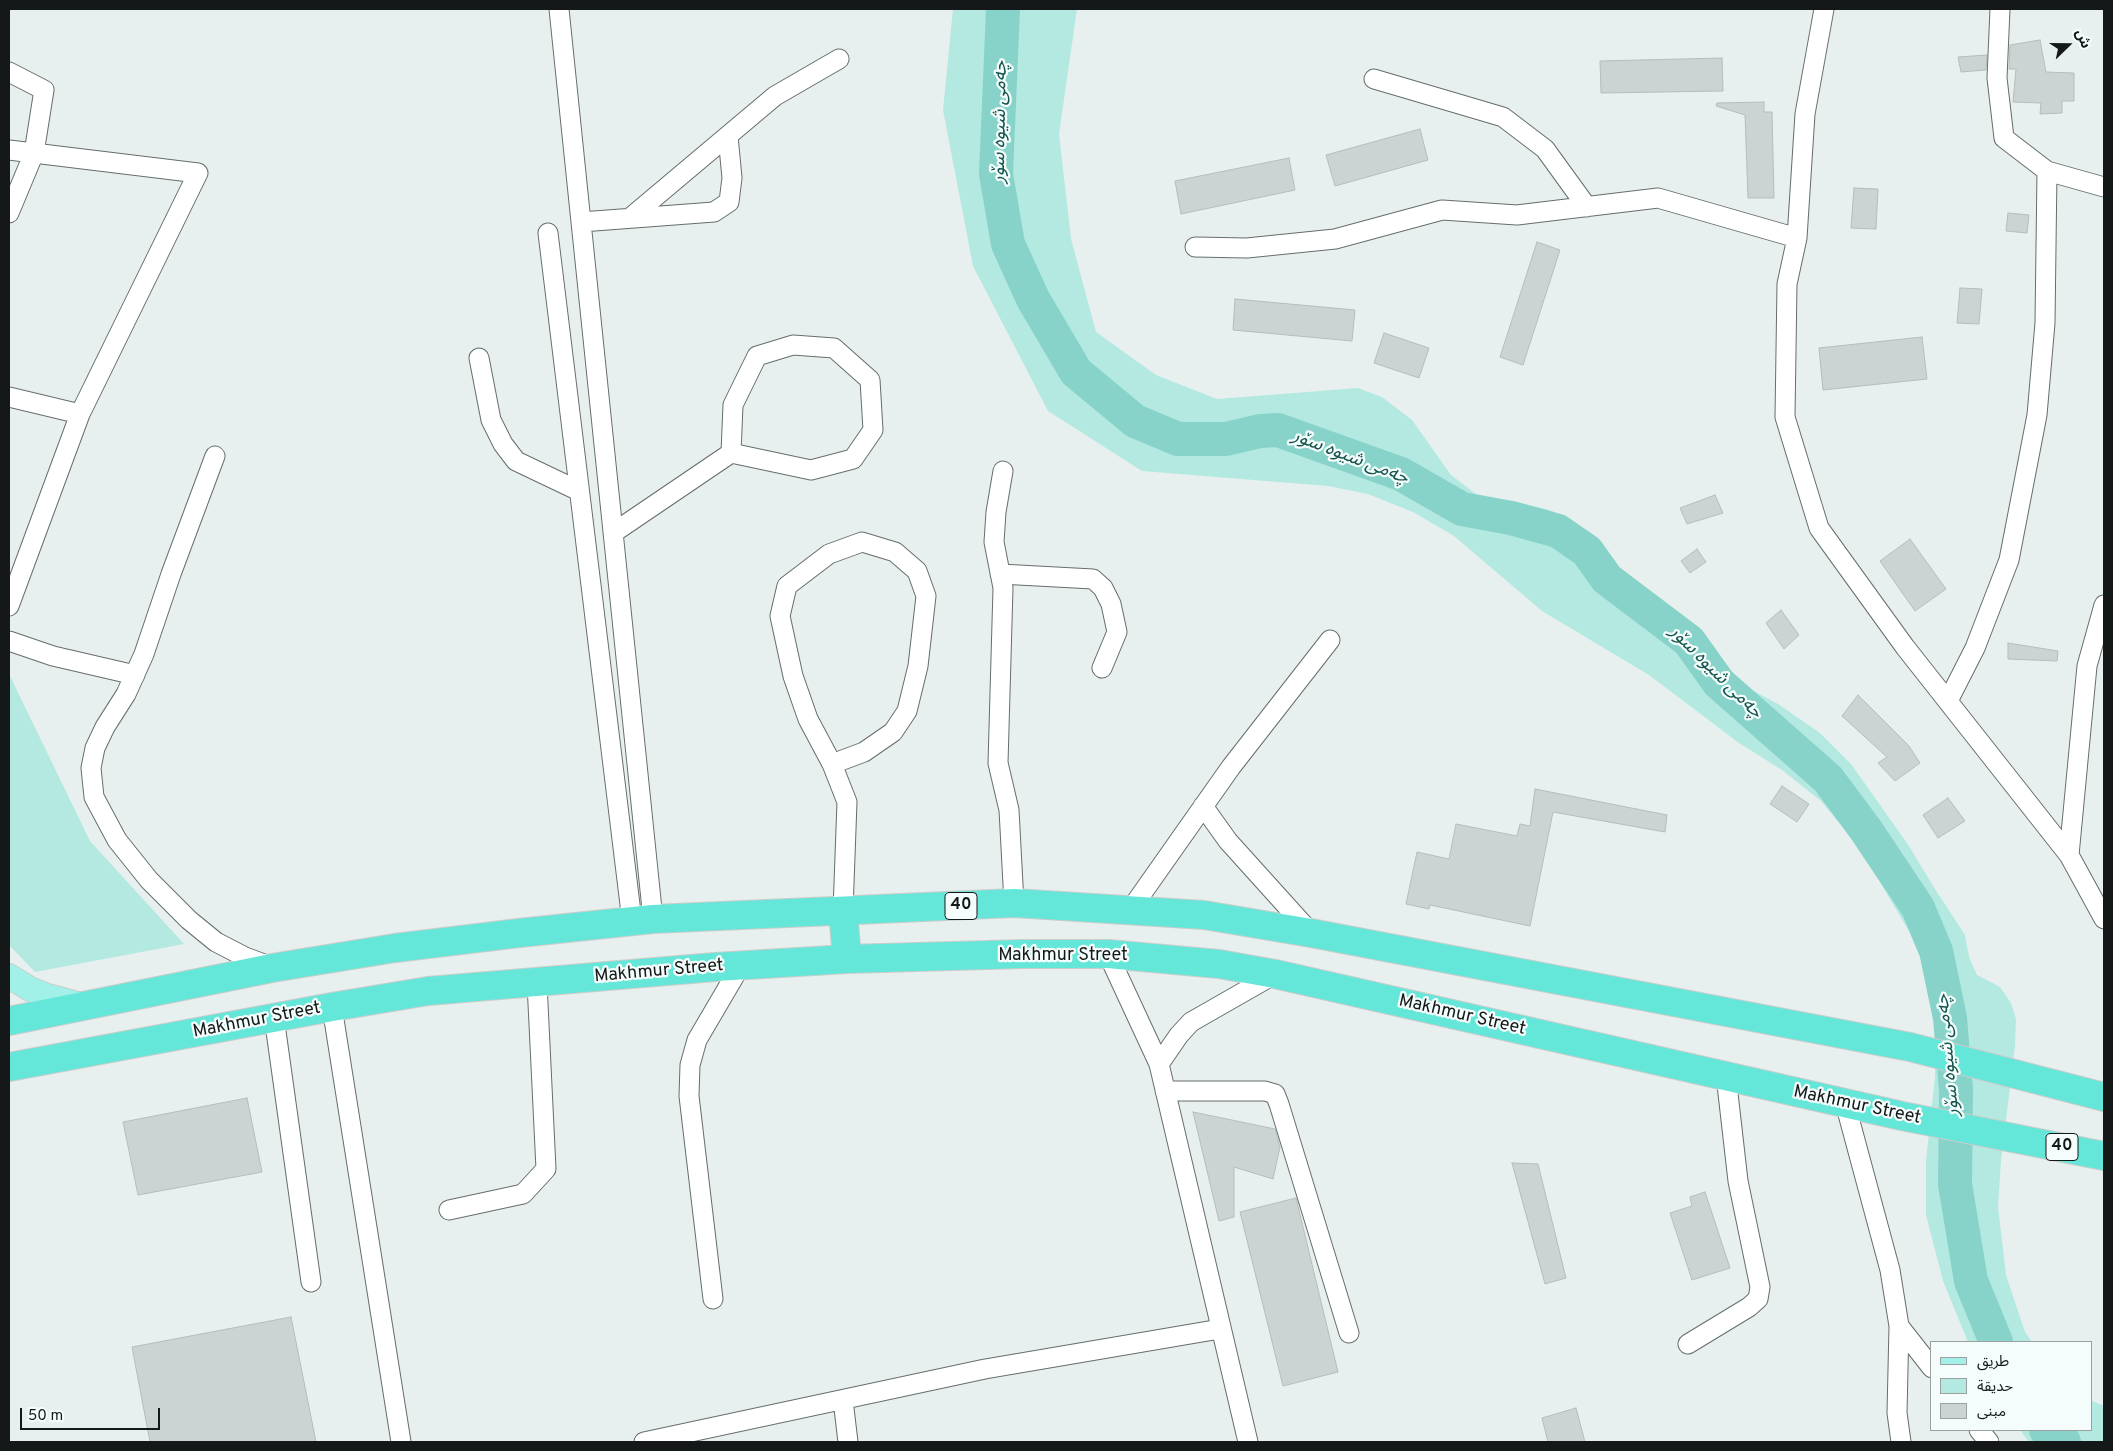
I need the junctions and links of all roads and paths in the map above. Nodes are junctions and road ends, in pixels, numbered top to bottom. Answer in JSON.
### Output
{"nodes":[{"id":1,"x":560,"y":9,"type":"edge"},
{"id":2,"x":1824,"y":9,"type":"edge"},
{"id":3,"x":2000,"y":9,"type":"edge"},
{"id":4,"x":839,"y":59,"type":"dead end"},
{"id":5,"x":9,"y":72,"type":"edge"},
{"id":6,"x":1374,"y":79,"type":"dead end"},
{"id":7,"x":728,"y":136,"type":"junction"},
{"id":8,"x":9,"y":150,"type":"edge"},
{"id":9,"x":34,"y":153,"type":"junction"},
{"id":10,"x":2047,"y":171,"type":"junction"},
{"id":11,"x":2104,"y":187,"type":"edge"},
{"id":12,"x":1587,"y":207,"type":"junction"},
{"id":13,"x":9,"y":213,"type":"edge"},
{"id":14,"x":630,"y":218,"type":"junction"},
{"id":15,"x":581,"y":222,"type":"junction"},
{"id":16,"x":548,"y":233,"type":"dead end"},
{"id":17,"x":1797,"y":238,"type":"junction"},
{"id":18,"x":1195,"y":248,"type":"dead end"},
{"id":19,"x":479,"y":358,"type":"dead end"},
{"id":20,"x":9,"y":397,"type":"edge"},
{"id":21,"x":80,"y":414,"type":"junction"},
{"id":22,"x":730,"y":453,"type":"junction"},
{"id":23,"x":215,"y":456,"type":"dead end"},
{"id":24,"x":1003,"y":470,"type":"dead end"},
{"id":25,"x":579,"y":491,"type":"junction"},
{"id":26,"x":613,"y":533,"type":"junction"},
{"id":27,"x":1000,"y":574,"type":"junction"},
{"id":28,"x":2104,"y":605,"type":"edge"},
{"id":29,"x":9,"y":606,"type":"edge"},
{"id":30,"x":1330,"y":640,"type":"dead end"},
{"id":31,"x":9,"y":641,"type":"edge"},
{"id":32,"x":1102,"y":668,"type":"dead end"},
{"id":33,"x":135,"y":675,"type":"junction"},
{"id":34,"x":1948,"y":701,"type":"junction"},
{"id":35,"x":832,"y":764,"type":"junction"},
{"id":36,"x":1203,"y":806,"type":"junction"},
{"id":37,"x":2069,"y":855,"type":"junction"},
{"id":38,"x":1014,"y":903,"type":"junction"},
{"id":39,"x":1131,"y":909,"type":"junction"},
{"id":40,"x":843,"y":912,"type":"junction"},
{"id":41,"x":2104,"y":919,"type":"edge"},
{"id":42,"x":642,"y":920,"type":"junction"},
{"id":43,"x":1312,"y":933,"type":"junction"},
{"id":44,"x":1108,"y":954,"type":"junction"},
{"id":45,"x":847,"y":958,"type":"junction"},
{"id":46,"x":742,"y":965,"type":"junction"},
{"id":47,"x":272,"y":968,"type":"junction"},
{"id":48,"x":1275,"y":974,"type":"junction"},
{"id":49,"x":9,"y":976,"type":"edge"},
{"id":50,"x":537,"y":983,"type":"junction"},
{"id":51,"x":85,"y":1006,"type":"junction"},
{"id":52,"x":332,"y":1007,"type":"junction"},
{"id":53,"x":274,"y":1017,"type":"junction"},
{"id":54,"x":9,"y":1021,"type":"edge"},
{"id":55,"x":1159,"y":1064,"type":"junction"},
{"id":56,"x":9,"y":1067,"type":"edge"},
{"id":57,"x":1726,"y":1076,"type":"junction"},
{"id":58,"x":1165,"y":1091,"type":"junction"},
{"id":59,"x":2104,"y":1097,"type":"edge"},
{"id":60,"x":1845,"y":1103,"type":"junction"},
{"id":61,"x":2104,"y":1156,"type":"edge"},
{"id":62,"x":448,"y":1210,"type":"dead end"},
{"id":63,"x":311,"y":1282,"type":"dead end"},
{"id":64,"x":713,"y":1299,"type":"dead end"},
{"id":65,"x":1899,"y":1326,"type":"junction"},
{"id":66,"x":1220,"y":1330,"type":"junction"},
{"id":67,"x":1349,"y":1333,"type":"dead end"},
{"id":68,"x":1688,"y":1344,"type":"dead end"},
{"id":69,"x":1930,"y":1365,"type":"edge"},
{"id":70,"x":842,"y":1400,"type":"junction"},
{"id":71,"x":1980,"y":1431,"type":"edge"},
{"id":72,"x":401,"y":1442,"type":"edge"},
{"id":73,"x":644,"y":1442,"type":"edge"},
{"id":74,"x":848,"y":1442,"type":"edge"},
{"id":75,"x":1248,"y":1442,"type":"edge"},
{"id":76,"x":1901,"y":1442,"type":"edge"},
{"id":77,"x":1988,"y":1442,"type":"edge"}],
"edges":[{"from":1,"to":15,"type":"street"},
{"from":2,"to":17,"type":"street"},
{"from":3,"to":10,"type":"street"},
{"from":4,"to":7,"type":"street"},
{"from":5,"to":9,"type":"street"},
{"from":6,"to":12,"type":"street"},
{"from":7,"to":14,"type":"street"},
{"from":7,"to":14,"type":"street"},
{"from":8,"to":9,"type":"street"},
{"from":9,"to":13,"type":"street"},
{"from":9,"to":21,"type":"street"},
{"from":10,"to":11,"type":"street"},
{"from":10,"to":34,"type":"street"},
{"from":12,"to":17,"type":"street"},
{"from":12,"to":18,"type":"street"},
{"from":14,"to":15,"type":"street"},
{"from":15,"to":26,"type":"street"},
{"from":16,"to":25,"type":"street"},
{"from":17,"to":34,"type":"street"},
{"from":19,"to":25,"type":"street"},
{"from":20,"to":21,"type":"street"},
{"from":21,"to":29,"type":"street"},
{"from":22,"to":22,"type":"street"},
{"from":22,"to":26,"type":"street"},
{"from":23,"to":33,"type":"street"},
{"from":24,"to":27,"type":"street"},
{"from":25,"to":42,"type":"street"},
{"from":26,"to":42,"type":"street"},
{"from":27,"to":32,"type":"street"},
{"from":27,"to":38,"type":"street"},
{"from":28,"to":37,"type":"street"},
{"from":30,"to":36,"type":"street"},
{"from":31,"to":33,"type":"street"},
{"from":33,"to":47,"type":"street"},
{"from":34,"to":37,"type":"street"},
{"from":35,"to":35,"type":"street"},
{"from":35,"to":40,"type":"street"},
{"from":36,"to":39,"type":"street"},
{"from":36,"to":43,"type":"street"},
{"from":37,"to":41,"type":"street"},
{"from":38,"to":39,"type":"highway","number":"40"},
{"from":38,"to":40,"type":"highway","number":"40"},
{"from":39,"to":43,"type":"highway","number":"40"},
{"from":40,"to":42,"type":"highway","number":"40"},
{"from":40,"to":45,"type":"highway"},
{"from":42,"to":47,"type":"highway","number":"40"},
{"from":43,"to":59,"type":"highway","number":"40"},
{"from":44,"to":45,"type":"highway","name":"Makhmur Street","number":"40"},
{"from":44,"to":48,"type":"highway","name":"Makhmur Street","number":"40"},
{"from":44,"to":55,"type":"street"},
{"from":45,"to":46,"type":"highway","name":"Makhmur Street","number":"40"},
{"from":46,"to":50,"type":"highway","name":"Makhmur Street","number":"40"},
{"from":46,"to":64,"type":"street"},
{"from":47,"to":51,"type":"highway","number":"40"},
{"from":48,"to":55,"type":"street"},
{"from":48,"to":57,"type":"highway","name":"Makhmur Street","number":"40"},
{"from":49,"to":51,"type":"main road"},
{"from":50,"to":52,"type":"highway","name":"Makhmur Street","number":"40"},
{"from":50,"to":62,"type":"street"},
{"from":51,"to":54,"type":"highway","number":"40"},
{"from":52,"to":53,"type":"highway","name":"Makhmur Street"},
{"from":52,"to":72,"type":"street"},
{"from":53,"to":56,"type":"highway","name":"Makhmur Street"},
{"from":53,"to":63,"type":"street"},
{"from":55,"to":58,"type":"street"},
{"from":57,"to":60,"type":"highway","name":"Makhmur Street","number":"40"},
{"from":57,"to":68,"type":"street"},
{"from":58,"to":66,"type":"street"},
{"from":58,"to":67,"type":"street"},
{"from":60,"to":61,"type":"highway","name":"Makhmur Street","number":"40"},
{"from":60,"to":65,"type":"street"},
{"from":65,"to":69,"type":"street"},
{"from":65,"to":76,"type":"street"},
{"from":66,"to":70,"type":"street"},
{"from":66,"to":75,"type":"street"},
{"from":70,"to":73,"type":"street"},
{"from":70,"to":74,"type":"street"},
{"from":71,"to":77,"type":"street"}]}
